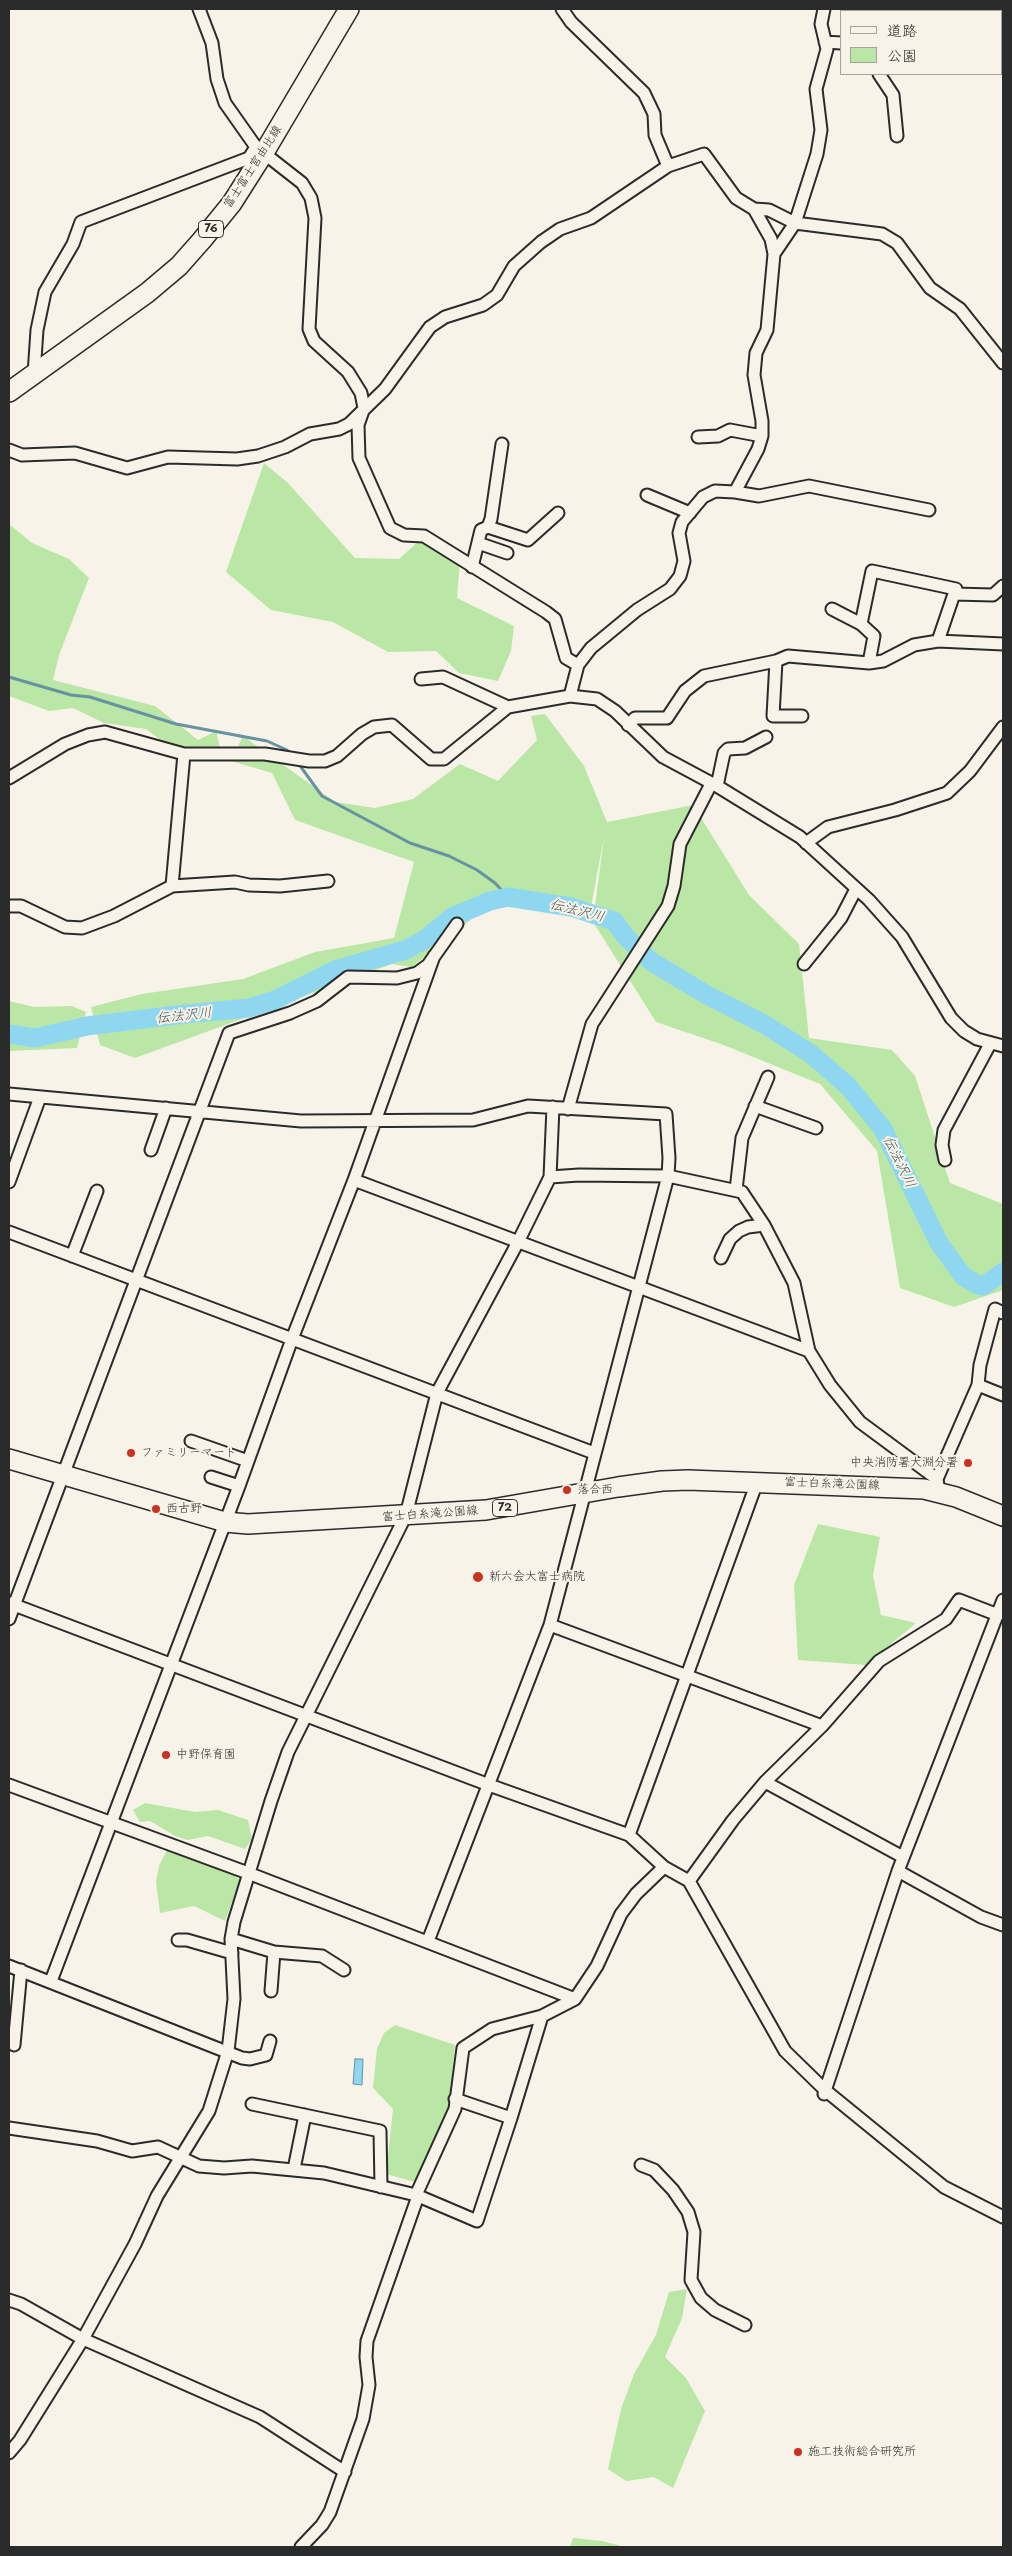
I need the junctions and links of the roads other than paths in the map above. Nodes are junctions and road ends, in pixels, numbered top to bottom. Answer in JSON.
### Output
{"nodes":[{"id":1,"x":199,"y":9,"type":"edge"},
{"id":2,"x":349,"y":9,"type":"edge"},
{"id":3,"x":562,"y":9,"type":"edge"},
{"id":4,"x":824,"y":9,"type":"edge"},
{"id":5,"x":826,"y":42,"type":"junction"},
{"id":6,"x":840,"y":43,"type":"edge"},
{"id":7,"x":880,"y":75,"type":"edge"},
{"id":8,"x":897,"y":136,"type":"dead end"},
{"id":9,"x":260,"y":149,"type":"junction"},
{"id":10,"x":668,"y":166,"type":"junction"},
{"id":11,"x":754,"y":209,"type":"junction"},
{"id":12,"x":795,"y":223,"type":"junction"},
{"id":13,"x":774,"y":254,"type":"junction"},
{"id":14,"x":1003,"y":363,"type":"edge"},
{"id":15,"x":34,"y":374,"type":"junction"},
{"id":16,"x":9,"y":392,"type":"edge"},
{"id":17,"x":364,"y":408,"type":"junction"},
{"id":18,"x":762,"y":436,"type":"junction"},
{"id":19,"x":698,"y":438,"type":"dead end"},
{"id":20,"x":502,"y":444,"type":"dead end"},
{"id":21,"x":9,"y":450,"type":"edge"},
{"id":22,"x":735,"y":492,"type":"junction"},
{"id":23,"x":647,"y":495,"type":"dead end"},
{"id":24,"x":929,"y":510,"type":"dead end"},
{"id":25,"x":690,"y":512,"type":"junction"},
{"id":26,"x":558,"y":513,"type":"dead end"},
{"id":27,"x":488,"y":527,"type":"junction"},
{"id":28,"x":478,"y":543,"type":"junction"},
{"id":29,"x":507,"y":553,"type":"dead end"},
{"id":30,"x":472,"y":567,"type":"junction"},
{"id":31,"x":1003,"y":586,"type":"edge"},
{"id":32,"x":954,"y":594,"type":"junction"},
{"id":33,"x":832,"y":609,"type":"dead end"},
{"id":34,"x":861,"y":624,"type":"junction"},
{"id":35,"x":938,"y":641,"type":"junction"},
{"id":36,"x":1003,"y":644,"type":"edge"},
{"id":37,"x":776,"y":661,"type":"junction"},
{"id":38,"x":869,"y":663,"type":"junction"},
{"id":39,"x":578,"y":665,"type":"junction"},
{"id":40,"x":421,"y":679,"type":"dead end"},
{"id":41,"x":570,"y":696,"type":"junction"},
{"id":42,"x":508,"y":707,"type":"junction"},
{"id":43,"x":802,"y":716,"type":"dead end"},
{"id":44,"x":628,"y":725,"type":"junction"},
{"id":45,"x":1003,"y":727,"type":"edge"},
{"id":46,"x":766,"y":737,"type":"dead end"},
{"id":47,"x":184,"y":754,"type":"junction"},
{"id":48,"x":9,"y":778,"type":"edge"},
{"id":49,"x":714,"y":785,"type":"junction"},
{"id":50,"x":806,"y":843,"type":"junction"},
{"id":51,"x":328,"y":881,"type":"dead end"},
{"id":52,"x":172,"y":886,"type":"junction"},
{"id":53,"x":856,"y":889,"type":"junction"},
{"id":54,"x":9,"y":906,"type":"edge"},
{"id":55,"x":457,"y":924,"type":"dead end"},
{"id":56,"x":434,"y":956,"type":"junction"},
{"id":57,"x":804,"y":964,"type":"dead end"},
{"id":58,"x":990,"y":1044,"type":"junction"},
{"id":59,"x":1003,"y":1046,"type":"edge"},
{"id":60,"x":768,"y":1077,"type":"dead end"},
{"id":61,"x":9,"y":1094,"type":"edge"},
{"id":62,"x":40,"y":1097,"type":"junction"},
{"id":63,"x":755,"y":1106,"type":"junction"},
{"id":64,"x":553,"y":1107,"type":"junction"},
{"id":65,"x":166,"y":1108,"type":"junction"},
{"id":66,"x":568,"y":1109,"type":"junction"},
{"id":67,"x":200,"y":1110,"type":"junction"},
{"id":68,"x":374,"y":1121,"type":"junction"},
{"id":69,"x":816,"y":1128,"type":"dead end"},
{"id":70,"x":151,"y":1150,"type":"dead end"},
{"id":71,"x":946,"y":1160,"type":"dead end"},
{"id":72,"x":668,"y":1176,"type":"junction"},
{"id":73,"x":550,"y":1177,"type":"junction"},
{"id":74,"x":354,"y":1180,"type":"junction"},
{"id":75,"x":9,"y":1182,"type":"edge"},
{"id":76,"x":736,"y":1190,"type":"junction"},
{"id":77,"x":97,"y":1191,"type":"dead end"},
{"id":78,"x":764,"y":1225,"type":"junction"},
{"id":79,"x":9,"y":1232,"type":"edge"},
{"id":80,"x":518,"y":1242,"type":"junction"},
{"id":81,"x":72,"y":1256,"type":"junction"},
{"id":82,"x":721,"y":1258,"type":"dead end"},
{"id":83,"x":136,"y":1280,"type":"junction"},
{"id":84,"x":638,"y":1287,"type":"junction"},
{"id":85,"x":1003,"y":1313,"type":"edge"},
{"id":86,"x":292,"y":1339,"type":"junction"},
{"id":87,"x":809,"y":1351,"type":"junction"},
{"id":88,"x":978,"y":1385,"type":"junction"},
{"id":89,"x":437,"y":1393,"type":"junction"},
{"id":90,"x":1003,"y":1395,"type":"edge"},
{"id":91,"x":191,"y":1441,"type":"dead end"},
{"id":92,"x":594,"y":1453,"type":"junction"},
{"id":93,"x":9,"y":1458,"type":"edge"},
{"id":94,"x":248,"y":1461,"type":"junction"},
{"id":95,"x":64,"y":1475,"type":"junction"},
{"id":96,"x":211,"y":1477,"type":"dead end"},
{"id":97,"x":757,"y":1482,"type":"junction"},
{"id":98,"x":239,"y":1486,"type":"junction"},
{"id":99,"x":938,"y":1486,"type":"junction"},
{"id":100,"x":584,"y":1494,"type":"junction"},
{"id":101,"x":406,"y":1515,"type":"junction"},
{"id":102,"x":1003,"y":1516,"type":"edge"},
{"id":103,"x":225,"y":1522,"type":"junction"},
{"id":104,"x":1003,"y":1600,"type":"edge"},
{"id":105,"x":12,"y":1604,"type":"edge"},
{"id":106,"x":998,"y":1614,"type":"junction"},
{"id":107,"x":9,"y":1619,"type":"edge"},
{"id":108,"x":550,"y":1625,"type":"junction"},
{"id":109,"x":172,"y":1663,"type":"junction"},
{"id":110,"x":688,"y":1676,"type":"junction"},
{"id":111,"x":306,"y":1716,"type":"junction"},
{"id":112,"x":822,"y":1726,"type":"junction"},
{"id":113,"x":765,"y":1782,"type":"junction"},
{"id":114,"x":9,"y":1785,"type":"edge"},
{"id":115,"x":488,"y":1785,"type":"junction"},
{"id":116,"x":112,"y":1824,"type":"junction"},
{"id":117,"x":629,"y":1835,"type":"junction"},
{"id":118,"x":903,"y":1857,"type":"junction"},
{"id":119,"x":664,"y":1867,"type":"junction"},
{"id":120,"x":898,"y":1871,"type":"junction"},
{"id":121,"x":248,"y":1873,"type":"junction"},
{"id":122,"x":688,"y":1881,"type":"junction"},
{"id":123,"x":1003,"y":1925,"type":"edge"},
{"id":124,"x":231,"y":1939,"type":"junction"},
{"id":125,"x":178,"y":1940,"type":"dead end"},
{"id":126,"x":428,"y":1941,"type":"junction"},
{"id":127,"x":274,"y":1952,"type":"junction"},
{"id":128,"x":232,"y":1953,"type":"junction"},
{"id":129,"x":9,"y":1966,"type":"edge"},
{"id":130,"x":21,"y":1970,"type":"junction"},
{"id":131,"x":344,"y":1970,"type":"dead end"},
{"id":132,"x":51,"y":1981,"type":"junction"},
{"id":133,"x":271,"y":1991,"type":"dead end"},
{"id":134,"x":575,"y":1998,"type":"junction"},
{"id":135,"x":542,"y":2016,"type":"junction"},
{"id":136,"x":270,"y":2041,"type":"dead end"},
{"id":137,"x":14,"y":2045,"type":"dead end"},
{"id":138,"x":228,"y":2051,"type":"junction"},
{"id":139,"x":824,"y":2093,"type":"junction"},
{"id":140,"x":455,"y":2099,"type":"junction"},
{"id":141,"x":252,"y":2104,"type":"dead end"},
{"id":142,"x":305,"y":2115,"type":"junction"},
{"id":143,"x":512,"y":2118,"type":"junction"},
{"id":144,"x":9,"y":2128,"type":"edge"},
{"id":145,"x":182,"y":2159,"type":"junction"},
{"id":146,"x":640,"y":2165,"type":"dead end"},
{"id":147,"x":294,"y":2170,"type":"junction"},
{"id":148,"x":381,"y":2187,"type":"junction"},
{"id":149,"x":417,"y":2196,"type":"junction"},
{"id":150,"x":1003,"y":2217,"type":"edge"},
{"id":151,"x":9,"y":2300,"type":"edge"},
{"id":152,"x":745,"y":2325,"type":"dead end"},
{"id":153,"x":84,"y":2338,"type":"junction"},
{"id":154,"x":9,"y":2453,"type":"edge"},
{"id":155,"x":345,"y":2472,"type":"junction"},
{"id":156,"x":301,"y":2547,"type":"edge"}],
"edges":[{"from":1,"to":9,"type":"street"},
{"from":2,"to":9,"type":"main road","name":"富士富士宮由比線","number":"76"},
{"from":3,"to":10,"type":"street"},
{"from":4,"to":5,"type":"street"},
{"from":5,"to":6,"type":"street"},
{"from":5,"to":12,"type":"street"},
{"from":7,"to":8,"type":"street"},
{"from":9,"to":15,"type":"main road","name":"富士富士宮由比線","number":"76"},
{"from":9,"to":15,"type":"street"},
{"from":9,"to":17,"type":"street"},
{"from":10,"to":11,"type":"street"},
{"from":10,"to":17,"type":"street"},
{"from":11,"to":12,"type":"street"},
{"from":11,"to":13,"type":"street"},
{"from":12,"to":13,"type":"street"},
{"from":12,"to":14,"type":"street"},
{"from":13,"to":18,"type":"street"},
{"from":15,"to":16,"type":"main road","name":"富士富士宮由比線","number":"76"},
{"from":17,"to":21,"type":"street"},
{"from":17,"to":30,"type":"street"},
{"from":18,"to":19,"type":"street"},
{"from":18,"to":22,"type":"street"},
{"from":20,"to":27,"type":"street"},
{"from":22,"to":24,"type":"street"},
{"from":22,"to":25,"type":"street"},
{"from":23,"to":25,"type":"street"},
{"from":25,"to":39,"type":"street"},
{"from":26,"to":27,"type":"street"},
{"from":27,"to":28,"type":"street"},
{"from":28,"to":29,"type":"street"},
{"from":28,"to":30,"type":"street"},
{"from":30,"to":39,"type":"street"},
{"from":31,"to":32,"type":"street"},
{"from":32,"to":34,"type":"street"},
{"from":32,"to":35,"type":"street"},
{"from":33,"to":34,"type":"street"},
{"from":34,"to":38,"type":"street"},
{"from":35,"to":36,"type":"street"},
{"from":35,"to":38,"type":"street"},
{"from":37,"to":38,"type":"street"},
{"from":37,"to":43,"type":"street"},
{"from":37,"to":44,"type":"street"},
{"from":39,"to":41,"type":"street"},
{"from":40,"to":42,"type":"street"},
{"from":41,"to":42,"type":"street"},
{"from":41,"to":44,"type":"street"},
{"from":42,"to":47,"type":"street"},
{"from":44,"to":49,"type":"street"},
{"from":45,"to":50,"type":"street"},
{"from":46,"to":49,"type":"street"},
{"from":47,"to":48,"type":"street"},
{"from":47,"to":52,"type":"street"},
{"from":49,"to":50,"type":"street"},
{"from":49,"to":66,"type":"street"},
{"from":50,"to":53,"type":"street"},
{"from":51,"to":52,"type":"street"},
{"from":52,"to":54,"type":"street"},
{"from":53,"to":57,"type":"street"},
{"from":53,"to":58,"type":"street"},
{"from":55,"to":56,"type":"street"},
{"from":56,"to":67,"type":"street"},
{"from":56,"to":68,"type":"street"},
{"from":58,"to":59,"type":"street"},
{"from":58,"to":71,"type":"street"},
{"from":60,"to":63,"type":"street"},
{"from":61,"to":62,"type":"street"},
{"from":62,"to":65,"type":"street"},
{"from":62,"to":75,"type":"street"},
{"from":63,"to":69,"type":"street"},
{"from":63,"to":76,"type":"street"},
{"from":64,"to":66,"type":"street"},
{"from":64,"to":68,"type":"street"},
{"from":64,"to":73,"type":"street"},
{"from":65,"to":67,"type":"street"},
{"from":65,"to":70,"type":"street"},
{"from":66,"to":72,"type":"street"},
{"from":67,"to":68,"type":"street"},
{"from":67,"to":83,"type":"street"},
{"from":68,"to":74,"type":"street"},
{"from":72,"to":73,"type":"street"},
{"from":72,"to":76,"type":"street"},
{"from":72,"to":84,"type":"street"},
{"from":73,"to":80,"type":"street"},
{"from":74,"to":80,"type":"street"},
{"from":74,"to":86,"type":"street"},
{"from":76,"to":78,"type":"street"},
{"from":77,"to":81,"type":"street"},
{"from":78,"to":82,"type":"street"},
{"from":78,"to":87,"type":"street"},
{"from":79,"to":81,"type":"street"},
{"from":80,"to":84,"type":"street"},
{"from":80,"to":89,"type":"street"},
{"from":81,"to":83,"type":"street"},
{"from":83,"to":86,"type":"street"},
{"from":83,"to":95,"type":"street"},
{"from":84,"to":87,"type":"street"},
{"from":84,"to":92,"type":"street"},
{"from":85,"to":88,"type":"street"},
{"from":86,"to":89,"type":"street"},
{"from":86,"to":94,"type":"street"},
{"from":87,"to":99,"type":"street"},
{"from":88,"to":90,"type":"street"},
{"from":88,"to":99,"type":"street"},
{"from":89,"to":92,"type":"street"},
{"from":89,"to":101,"type":"street"},
{"from":91,"to":94,"type":"street"},
{"from":92,"to":100,"type":"street"},
{"from":93,"to":95,"type":"main road","name":"富士白糸滝公園線","number":"72"},
{"from":94,"to":98,"type":"street"},
{"from":95,"to":103,"type":"main road","name":"富士白糸滝公園線","number":"72"},
{"from":95,"to":105,"type":"street"},
{"from":96,"to":98,"type":"street"},
{"from":97,"to":99,"type":"main road","name":"富士白糸滝公園線","number":"72"},
{"from":97,"to":100,"type":"main road","name":"富士白糸滝公園線","number":"72"},
{"from":97,"to":110,"type":"street"},
{"from":98,"to":103,"type":"street"},
{"from":99,"to":102,"type":"main road","name":"富士白糸滝公園線","number":"72"},
{"from":100,"to":101,"type":"main road","name":"富士白糸滝公園線","number":"72"},
{"from":100,"to":108,"type":"street"},
{"from":101,"to":103,"type":"main road","name":"富士白糸滝公園線","number":"72"},
{"from":101,"to":111,"type":"street"},
{"from":103,"to":109,"type":"street"},
{"from":104,"to":106,"type":"street"},
{"from":105,"to":107,"type":"street"},
{"from":105,"to":109,"type":"street"},
{"from":106,"to":112,"type":"street"},
{"from":106,"to":118,"type":"street"},
{"from":108,"to":110,"type":"street"},
{"from":108,"to":115,"type":"street"},
{"from":109,"to":111,"type":"street"},
{"from":109,"to":116,"type":"street"},
{"from":110,"to":112,"type":"street"},
{"from":110,"to":117,"type":"street"},
{"from":111,"to":115,"type":"street"},
{"from":111,"to":121,"type":"street"},
{"from":112,"to":113,"type":"street"},
{"from":113,"to":118,"type":"street"},
{"from":113,"to":122,"type":"street"},
{"from":114,"to":116,"type":"street"},
{"from":115,"to":117,"type":"street"},
{"from":115,"to":126,"type":"street"},
{"from":116,"to":121,"type":"street"},
{"from":116,"to":132,"type":"street"},
{"from":117,"to":119,"type":"street"},
{"from":118,"to":120,"type":"street"},
{"from":119,"to":122,"type":"street"},
{"from":119,"to":134,"type":"street"},
{"from":120,"to":123,"type":"street"},
{"from":120,"to":139,"type":"street"},
{"from":121,"to":124,"type":"street"},
{"from":121,"to":126,"type":"street"},
{"from":122,"to":139,"type":"street"},
{"from":124,"to":127,"type":"street"},
{"from":124,"to":128,"type":"street"},
{"from":125,"to":128,"type":"street"},
{"from":126,"to":134,"type":"street"},
{"from":127,"to":131,"type":"street"},
{"from":127,"to":133,"type":"street"},
{"from":128,"to":138,"type":"street"},
{"from":129,"to":130,"type":"street"},
{"from":130,"to":132,"type":"street"},
{"from":130,"to":137,"type":"street"},
{"from":132,"to":138,"type":"street"},
{"from":134,"to":135,"type":"street"},
{"from":135,"to":140,"type":"street"},
{"from":135,"to":143,"type":"street"},
{"from":136,"to":138,"type":"street"},
{"from":138,"to":145,"type":"street"},
{"from":139,"to":150,"type":"street"},
{"from":140,"to":143,"type":"street"},
{"from":140,"to":149,"type":"street"},
{"from":141,"to":142,"type":"street"},
{"from":142,"to":147,"type":"street"},
{"from":142,"to":148,"type":"street"},
{"from":143,"to":149,"type":"street"},
{"from":144,"to":145,"type":"street"},
{"from":145,"to":147,"type":"street"},
{"from":145,"to":153,"type":"street"},
{"from":146,"to":152,"type":"street"},
{"from":147,"to":148,"type":"street"},
{"from":148,"to":149,"type":"street"},
{"from":149,"to":155,"type":"street"},
{"from":151,"to":153,"type":"street"},
{"from":153,"to":154,"type":"street"},
{"from":153,"to":155,"type":"street"},
{"from":155,"to":156,"type":"street"}]}
